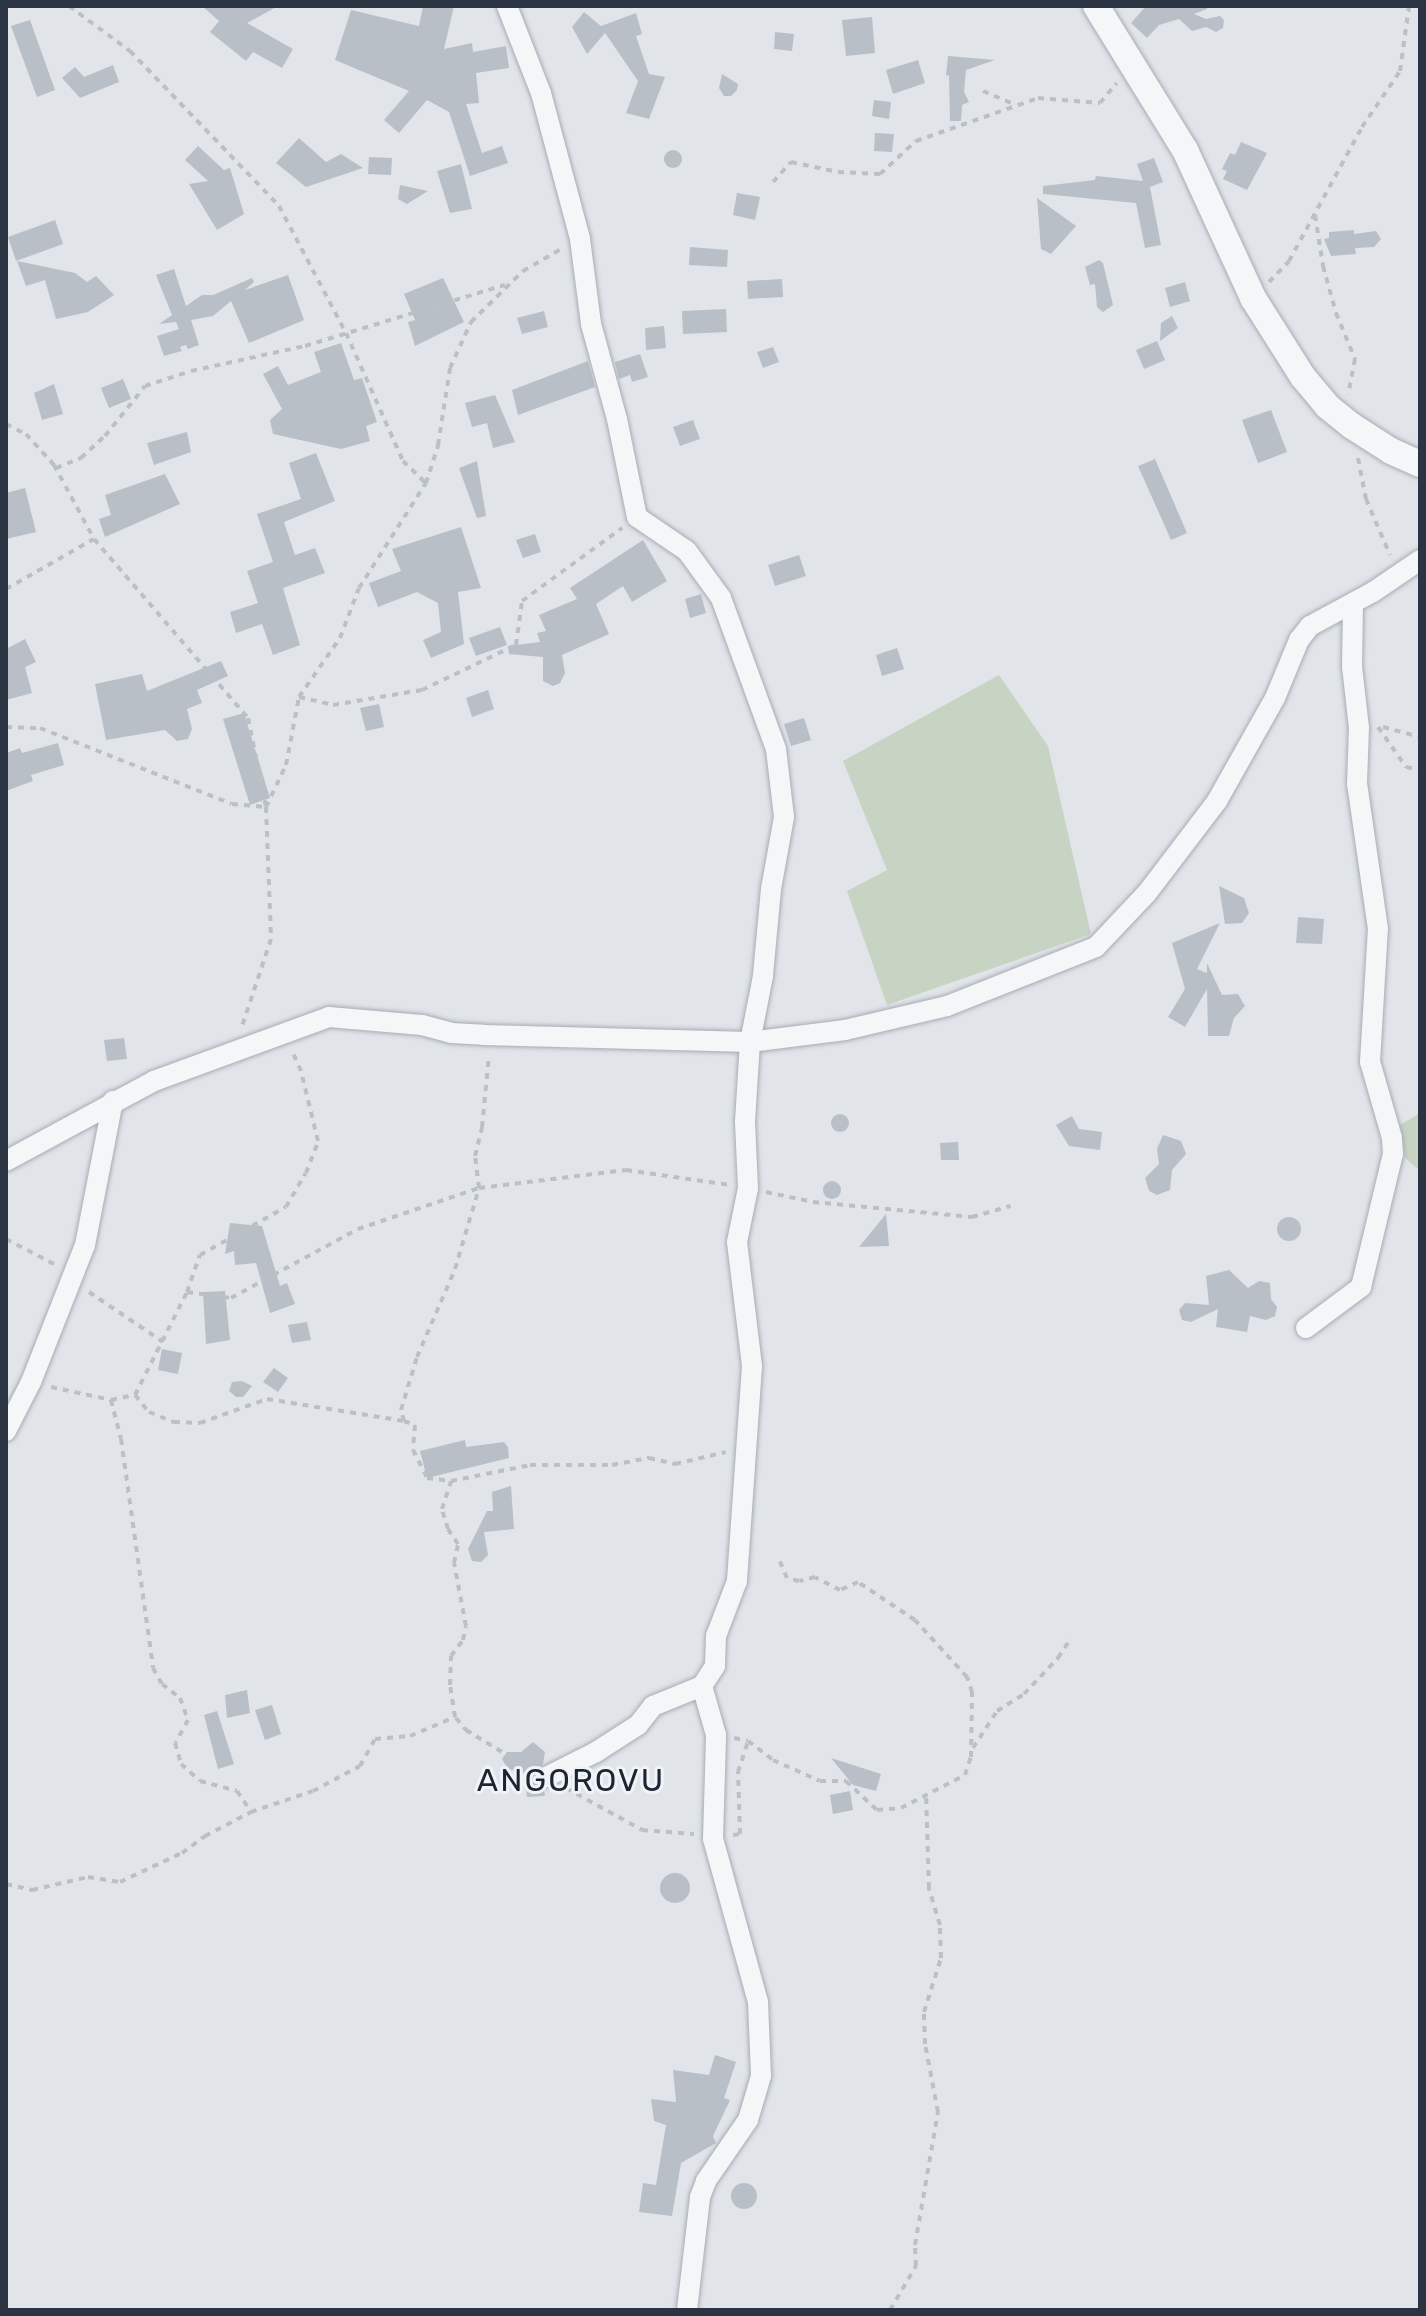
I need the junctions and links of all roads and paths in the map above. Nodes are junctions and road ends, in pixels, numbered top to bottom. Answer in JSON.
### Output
{"nodes":[{"id":1,"x":69,"y":6,"type":"edge"},
{"id":2,"x":507,"y":6,"type":"edge"},
{"id":3,"x":1096,"y":6,"type":"edge"},
{"id":4,"x":1409,"y":6,"type":"edge"},
{"id":5,"x":1132,"y":67,"type":"junction"},
{"id":6,"x":983,"y":91,"type":"dead end"},
{"id":7,"x":1018,"y":105,"type":"junction"},
{"id":8,"x":773,"y":182,"type":"dead end"},
{"id":9,"x":580,"y":239,"type":"junction"},
{"id":10,"x":508,"y":285,"type":"junction"},
{"id":11,"x":1253,"y":298,"type":"junction"},
{"id":12,"x":346,"y":333,"type":"junction"},
{"id":13,"x":6,"y":424,"type":"edge"},
{"id":14,"x":1420,"y":464,"type":"edge"},
{"id":15,"x":54,"y":465,"type":"junction"},
{"id":16,"x":426,"y":483,"type":"junction"},
{"id":17,"x":637,"y":517,"type":"junction"},
{"id":18,"x":94,"y":539,"type":"junction"},
{"id":19,"x":1420,"y":560,"type":"edge"},
{"id":20,"x":6,"y":589,"type":"edge"},
{"id":21,"x":1353,"y":603,"type":"junction"},
{"id":22,"x":299,"y":697,"type":"junction"},
{"id":23,"x":6,"y":727,"type":"edge"},
{"id":24,"x":1380,"y":727,"type":"junction"},
{"id":25,"x":1359,"y":728,"type":"junction"},
{"id":26,"x":1420,"y":737,"type":"edge"},
{"id":27,"x":1420,"y":770,"type":"edge"},
{"id":28,"x":266,"y":807,"type":"junction"},
{"id":29,"x":285,"y":1034,"type":"junction"},
{"id":30,"x":484,"y":1035,"type":"junction"},
{"id":31,"x":750,"y":1042,"type":"junction"},
{"id":32,"x":233,"y":1051,"type":"junction"},
{"id":33,"x":113,"y":1101,"type":"junction"},
{"id":34,"x":6,"y":1161,"type":"edge"},
{"id":35,"x":479,"y":1188,"type":"junction"},
{"id":36,"x":748,"y":1188,"type":"junction"},
{"id":37,"x":1010,"y":1206,"type":"dead end"},
{"id":38,"x":187,"y":1292,"type":"junction"},
{"id":39,"x":1306,"y":1328,"type":"dead end"},
{"id":40,"x":31,"y":1382,"type":"junction"},
{"id":41,"x":135,"y":1395,"type":"junction"},
{"id":42,"x":111,"y":1400,"type":"junction"},
{"id":43,"x":404,"y":1421,"type":"junction"},
{"id":44,"x":6,"y":1431,"type":"edge"},
{"id":45,"x":744,"y":1445,"type":"junction"},
{"id":46,"x":451,"y":1481,"type":"junction"},
{"id":47,"x":779,"y":1559,"type":"dead end"},
{"id":48,"x":1071,"y":1638,"type":"dead end"},
{"id":49,"x":702,"y":1686,"type":"junction"},
{"id":50,"x":455,"y":1717,"type":"junction"},
{"id":51,"x":716,"y":1735,"type":"junction"},
{"id":52,"x":748,"y":1741,"type":"junction"},
{"id":53,"x":973,"y":1749,"type":"junction"},
{"id":54,"x":546,"y":1777,"type":"junction"},
{"id":55,"x":927,"y":1794,"type":"junction"},
{"id":56,"x":251,"y":1812,"type":"junction"},
{"id":57,"x":713,"y":1839,"type":"junction"},
{"id":58,"x":6,"y":1884,"type":"edge"},
{"id":59,"x":687,"y":2310,"type":"edge"},
{"id":60,"x":890,"y":2310,"type":"edge"}],
"edges":[{"from":1,"to":12,"type":"path"},
{"from":2,"to":9,"type":"street"},
{"from":3,"to":5,"type":"street"},
{"from":4,"to":11,"type":"path"},
{"from":5,"to":7,"type":"path"},
{"from":5,"to":11,"type":"street"},
{"from":6,"to":7,"type":"path"},
{"from":7,"to":8,"type":"path"},
{"from":9,"to":10,"type":"path"},
{"from":9,"to":17,"type":"street"},
{"from":10,"to":12,"type":"path"},
{"from":10,"to":16,"type":"path"},
{"from":11,"to":14,"type":"street"},
{"from":12,"to":15,"type":"path"},
{"from":12,"to":16,"type":"path"},
{"from":13,"to":15,"type":"path"},
{"from":15,"to":18,"type":"path"},
{"from":16,"to":22,"type":"path"},
{"from":17,"to":22,"type":"path"},
{"from":17,"to":31,"type":"street"},
{"from":18,"to":20,"type":"path"},
{"from":18,"to":28,"type":"path"},
{"from":19,"to":21,"type":"street"},
{"from":21,"to":25,"type":"street"},
{"from":21,"to":31,"type":"street"},
{"from":22,"to":28,"type":"path"},
{"from":23,"to":28,"type":"path"},
{"from":24,"to":25,"type":"path"},
{"from":24,"to":26,"type":"path"},
{"from":24,"to":27,"type":"path"},
{"from":25,"to":39,"type":"street"},
{"from":28,"to":32,"type":"path"},
{"from":29,"to":30,"type":"street"},
{"from":29,"to":32,"type":"street"},
{"from":29,"to":38,"type":"path"},
{"from":30,"to":31,"type":"street"},
{"from":30,"to":35,"type":"path"},
{"from":31,"to":36,"type":"street"},
{"from":32,"to":33,"type":"street"},
{"from":33,"to":34,"type":"street"},
{"from":33,"to":40,"type":"street"},
{"from":35,"to":36,"type":"path"},
{"from":35,"to":38,"type":"path"},
{"from":35,"to":43,"type":"path"},
{"from":36,"to":37,"type":"path"},
{"from":36,"to":45,"type":"street"},
{"from":38,"to":41,"type":"path"},
{"from":40,"to":42,"type":"path"},
{"from":40,"to":44,"type":"street"},
{"from":41,"to":42,"type":"path"},
{"from":41,"to":43,"type":"path"},
{"from":42,"to":56,"type":"path"},
{"from":43,"to":46,"type":"path"},
{"from":45,"to":46,"type":"path"},
{"from":45,"to":49,"type":"street"},
{"from":46,"to":50,"type":"path"},
{"from":47,"to":53,"type":"path"},
{"from":48,"to":53,"type":"path"},
{"from":49,"to":51,"type":"street"},
{"from":49,"to":54,"type":"street"},
{"from":50,"to":54,"type":"path"},
{"from":50,"to":56,"type":"path"},
{"from":51,"to":52,"type":"path"},
{"from":51,"to":57,"type":"street"},
{"from":52,"to":55,"type":"path"},
{"from":52,"to":57,"type":"path"},
{"from":53,"to":55,"type":"path"},
{"from":54,"to":57,"type":"path"},
{"from":55,"to":60,"type":"path"},
{"from":56,"to":58,"type":"path"},
{"from":57,"to":59,"type":"street"}]}
